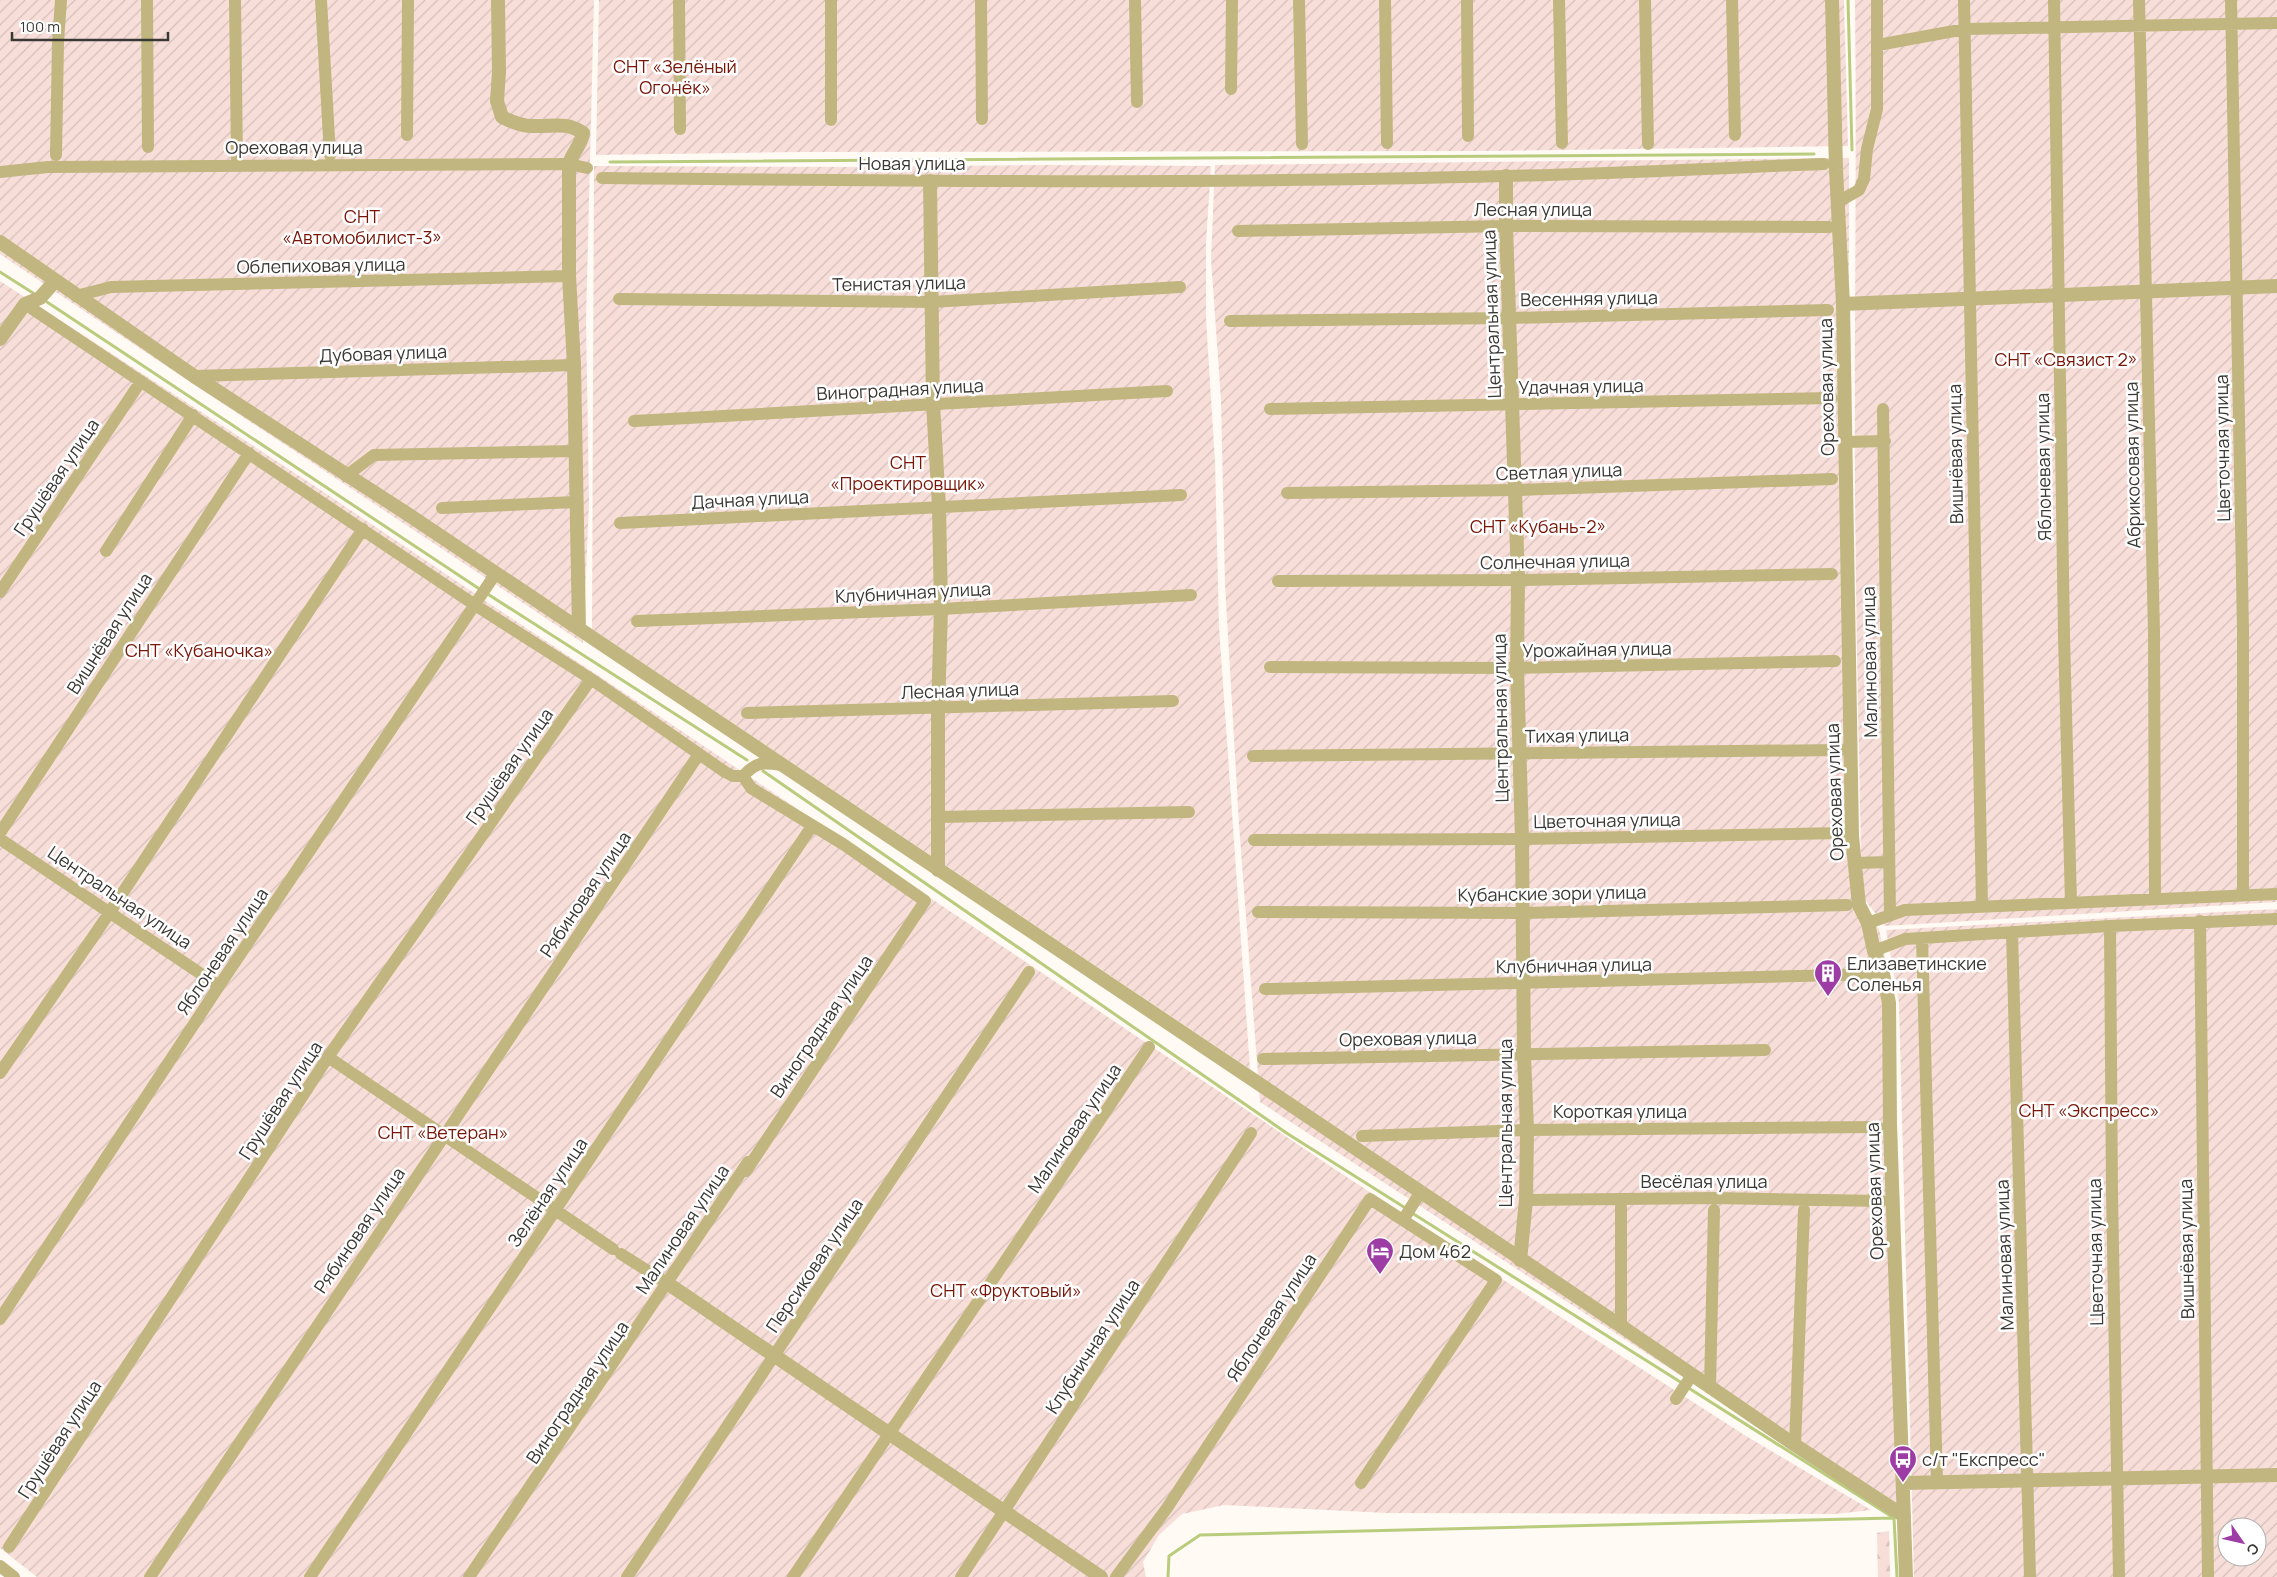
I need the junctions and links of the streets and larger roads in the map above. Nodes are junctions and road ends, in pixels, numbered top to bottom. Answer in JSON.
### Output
{"nodes":[{"id":1,"x":61,"y":0,"type":"edge"},
{"id":2,"x":147,"y":0,"type":"edge"},
{"id":3,"x":235,"y":0,"type":"edge"},
{"id":4,"x":321,"y":0,"type":"edge"},
{"id":5,"x":408,"y":0,"type":"edge"},
{"id":6,"x":498,"y":0,"type":"edge"},
{"id":7,"x":679,"y":0,"type":"edge"},
{"id":8,"x":831,"y":0,"type":"edge"},
{"id":9,"x":981,"y":0,"type":"edge"},
{"id":10,"x":1135,"y":0,"type":"edge"},
{"id":11,"x":1232,"y":0,"type":"edge"},
{"id":12,"x":1300,"y":0,"type":"edge"},
{"id":13,"x":1385,"y":0,"type":"edge"},
{"id":14,"x":1467,"y":0,"type":"edge"},
{"id":15,"x":1559,"y":0,"type":"edge"},
{"id":16,"x":1645,"y":0,"type":"edge"},
{"id":17,"x":1732,"y":0,"type":"edge"},
{"id":18,"x":1832,"y":0,"type":"edge"},
{"id":19,"x":1877,"y":0,"type":"edge"},
{"id":20,"x":1964,"y":0,"type":"edge"},
{"id":21,"x":2054,"y":0,"type":"edge"},
{"id":22,"x":2139,"y":0,"type":"edge"},
{"id":23,"x":2231,"y":0,"type":"edge"},
{"id":24,"x":2277,"y":23,"type":"edge"},
{"id":25,"x":2232,"y":24,"type":"junction"},
{"id":26,"x":2139,"y":26,"type":"junction"},
{"id":27,"x":2054,"y":27,"type":"junction"},
{"id":28,"x":1965,"y":29,"type":"junction"},
{"id":29,"x":1878,"y":45,"type":"junction"},
{"id":30,"x":1231,"y":89,"type":"dead end"},
{"id":31,"x":1137,"y":102,"type":"dead end"},
{"id":32,"x":982,"y":118,"type":"dead end"},
{"id":33,"x":831,"y":120,"type":"dead end"},
{"id":34,"x":680,"y":129,"type":"dead end"},
{"id":35,"x":407,"y":135,"type":"dead end"},
{"id":36,"x":1735,"y":135,"type":"dead end"},
{"id":37,"x":1468,"y":136,"type":"dead end"},
{"id":38,"x":1387,"y":143,"type":"dead end"},
{"id":39,"x":1562,"y":143,"type":"dead end"},
{"id":40,"x":1302,"y":144,"type":"dead end"},
{"id":41,"x":1648,"y":144,"type":"dead end"},
{"id":42,"x":148,"y":147,"type":"dead end"},
{"id":43,"x":56,"y":155,"type":"dead end"},
{"id":44,"x":330,"y":155,"type":"dead end"},
{"id":45,"x":237,"y":161,"type":"dead end"},
{"id":46,"x":568,"y":164,"type":"junction"},
{"id":47,"x":1824,"y":164,"type":"dead end"},
{"id":48,"x":587,"y":168,"type":"dead end"},
{"id":49,"x":0,"y":172,"type":"edge"},
{"id":50,"x":1506,"y":176,"type":"junction"},
{"id":51,"x":602,"y":178,"type":"dead end"},
{"id":52,"x":930,"y":181,"type":"junction"},
{"id":53,"x":1838,"y":202,"type":"junction"},
{"id":54,"x":1506,"y":226,"type":"junction"},
{"id":55,"x":1828,"y":227,"type":"dead end"},
{"id":56,"x":1238,"y":231,"type":"dead end"},
{"id":57,"x":0,"y":242,"type":"edge"},
{"id":58,"x":569,"y":276,"type":"junction"},
{"id":59,"x":55,"y":281,"type":"junction"},
{"id":60,"x":2277,"y":286,"type":"edge"},
{"id":61,"x":1180,"y":287,"type":"dead end"},
{"id":62,"x":2236,"y":288,"type":"junction"},
{"id":63,"x":2146,"y":291,"type":"junction"},
{"id":64,"x":2058,"y":295,"type":"junction"},
{"id":65,"x":76,"y":296,"type":"junction"},
{"id":66,"x":1970,"y":298,"type":"junction"},
{"id":67,"x":619,"y":299,"type":"dead end"},
{"id":68,"x":932,"y":302,"type":"junction"},
{"id":69,"x":25,"y":304,"type":"junction"},
{"id":70,"x":1843,"y":304,"type":"junction"},
{"id":71,"x":1828,"y":310,"type":"dead end"},
{"id":72,"x":1510,"y":318,"type":"junction"},
{"id":73,"x":1230,"y":322,"type":"dead end"},
{"id":74,"x":0,"y":339,"type":"edge"},
{"id":75,"x":574,"y":365,"type":"junction"},
{"id":76,"x":194,"y":376,"type":"junction"},
{"id":77,"x":141,"y":381,"type":"junction"},
{"id":78,"x":1167,"y":391,"type":"dead end"},
{"id":79,"x":1832,"y":398,"type":"dead end"},
{"id":80,"x":933,"y":404,"type":"junction"},
{"id":81,"x":1513,"y":405,"type":"junction"},
{"id":82,"x":1270,"y":408,"type":"dead end"},
{"id":83,"x":1883,"y":409,"type":"dead end"},
{"id":84,"x":193,"y":416,"type":"junction"},
{"id":85,"x":634,"y":421,"type":"dead end"},
{"id":86,"x":1885,"y":441,"type":"junction"},
{"id":87,"x":1846,"y":442,"type":"junction"},
{"id":88,"x":574,"y":451,"type":"junction"},
{"id":89,"x":249,"y":453,"type":"junction"},
{"id":90,"x":346,"y":476,"type":"junction"},
{"id":91,"x":1832,"y":480,"type":"dead end"},
{"id":92,"x":1516,"y":490,"type":"junction"},
{"id":93,"x":1287,"y":493,"type":"dead end"},
{"id":94,"x":1181,"y":495,"type":"dead end"},
{"id":95,"x":575,"y":502,"type":"junction"},
{"id":96,"x":939,"y":506,"type":"junction"},
{"id":97,"x":442,"y":508,"type":"dead end"},
{"id":98,"x":620,"y":524,"type":"dead end"},
{"id":99,"x":363,"y":529,"type":"junction"},
{"id":100,"x":106,"y":551,"type":"dead end"},
{"id":101,"x":496,"y":573,"type":"junction"},
{"id":102,"x":1832,"y":574,"type":"dead end"},
{"id":103,"x":1518,"y":580,"type":"junction"},
{"id":104,"x":1278,"y":581,"type":"dead end"},
{"id":105,"x":0,"y":592,"type":"edge"},
{"id":106,"x":1191,"y":595,"type":"dead end"},
{"id":107,"x":475,"y":605,"type":"junction"},
{"id":108,"x":941,"y":609,"type":"junction"},
{"id":109,"x":637,"y":621,"type":"dead end"},
{"id":110,"x":579,"y":629,"type":"junction"},
{"id":111,"x":1835,"y":661,"type":"dead end"},
{"id":112,"x":1270,"y":667,"type":"dead end"},
{"id":113,"x":1517,"y":668,"type":"junction"},
{"id":114,"x":591,"y":679,"type":"junction"},
{"id":115,"x":1174,"y":701,"type":"dead end"},
{"id":116,"x":938,"y":709,"type":"junction"},
{"id":117,"x":748,"y":713,"type":"dead end"},
{"id":118,"x":1841,"y":750,"type":"dead end"},
{"id":119,"x":1518,"y":753,"type":"junction"},
{"id":120,"x":699,"y":754,"type":"junction"},
{"id":121,"x":1253,"y":756,"type":"dead end"},
{"id":122,"x":781,"y":765,"type":"junction"},
{"id":123,"x":743,"y":776,"type":"junction"},
{"id":124,"x":1189,"y":812,"type":"dead end"},
{"id":125,"x":938,"y":817,"type":"junction"},
{"id":126,"x":812,"y":826,"type":"junction"},
{"id":127,"x":0,"y":833,"type":"edge"},
{"id":128,"x":1841,"y":833,"type":"dead end"},
{"id":129,"x":0,"y":839,"type":"edge"},
{"id":130,"x":1522,"y":839,"type":"junction"},
{"id":131,"x":1254,"y":840,"type":"dead end"},
{"id":132,"x":1888,"y":862,"type":"junction"},
{"id":133,"x":1855,"y":863,"type":"junction"},
{"id":134,"x":938,"y":870,"type":"junction"},
{"id":135,"x":2277,"y":894,"type":"edge"},
{"id":136,"x":2243,"y":895,"type":"junction"},
{"id":137,"x":2155,"y":899,"type":"junction"},
{"id":138,"x":924,"y":901,"type":"junction"},
{"id":139,"x":2070,"y":902,"type":"junction"},
{"id":140,"x":1847,"y":905,"type":"dead end"},
{"id":141,"x":1982,"y":906,"type":"junction"},
{"id":142,"x":110,"y":912,"type":"junction"},
{"id":143,"x":1258,"y":912,"type":"dead end"},
{"id":144,"x":1522,"y":913,"type":"junction"},
{"id":145,"x":1890,"y":915,"type":"junction"},
{"id":146,"x":2277,"y":919,"type":"edge"},
{"id":147,"x":2200,"y":921,"type":"junction"},
{"id":148,"x":1868,"y":923,"type":"junction"},
{"id":149,"x":2110,"y":926,"type":"junction"},
{"id":150,"x":2012,"y":932,"type":"junction"},
{"id":151,"x":1922,"y":938,"type":"junction"},
{"id":152,"x":1874,"y":951,"type":"junction"},
{"id":153,"x":1029,"y":972,"type":"dead end"},
{"id":154,"x":1883,"y":974,"type":"junction"},
{"id":155,"x":1524,"y":984,"type":"junction"},
{"id":156,"x":219,"y":986,"type":"junction"},
{"id":157,"x":1265,"y":989,"type":"dead end"},
{"id":158,"x":1149,"y":1047,"type":"dead end"},
{"id":159,"x":1765,"y":1050,"type":"dead end"},
{"id":160,"x":1524,"y":1055,"type":"junction"},
{"id":161,"x":328,"y":1057,"type":"junction"},
{"id":162,"x":1262,"y":1059,"type":"dead end"},
{"id":163,"x":0,"y":1073,"type":"edge"},
{"id":164,"x":1878,"y":1127,"type":"dead end"},
{"id":165,"x":1527,"y":1130,"type":"junction"},
{"id":166,"x":1251,"y":1132,"type":"dead end"},
{"id":167,"x":444,"y":1134,"type":"junction"},
{"id":168,"x":1362,"y":1136,"type":"dead end"},
{"id":169,"x":746,"y":1171,"type":"dead end"},
{"id":170,"x":1420,"y":1193,"type":"junction"},
{"id":171,"x":1526,"y":1200,"type":"junction"},
{"id":172,"x":1882,"y":1201,"type":"dead end"},
{"id":173,"x":1620,"y":1207,"type":"dead end"},
{"id":174,"x":555,"y":1210,"type":"junction"},
{"id":175,"x":1714,"y":1210,"type":"dead end"},
{"id":176,"x":1804,"y":1210,"type":"dead end"},
{"id":177,"x":1407,"y":1214,"type":"junction"},
{"id":178,"x":710,"y":1226,"type":"dead end"},
{"id":179,"x":1520,"y":1260,"type":"junction"},
{"id":180,"x":668,"y":1284,"type":"junction"},
{"id":181,"x":0,"y":1319,"type":"edge"},
{"id":182,"x":1621,"y":1326,"type":"junction"},
{"id":183,"x":774,"y":1356,"type":"junction"},
{"id":184,"x":1710,"y":1388,"type":"junction"},
{"id":185,"x":890,"y":1432,"type":"junction"},
{"id":186,"x":1795,"y":1445,"type":"junction"},
{"id":187,"x":2277,"y":1475,"type":"edge"},
{"id":188,"x":2207,"y":1477,"type":"junction"},
{"id":189,"x":2117,"y":1479,"type":"junction"},
{"id":190,"x":1937,"y":1482,"type":"junction"},
{"id":191,"x":2029,"y":1482,"type":"junction"},
{"id":192,"x":1361,"y":1483,"type":"dead end"},
{"id":193,"x":1903,"y":1483,"type":"junction"},
{"id":194,"x":1005,"y":1513,"type":"junction"},
{"id":195,"x":1904,"y":1516,"type":"junction"},
{"id":196,"x":9,"y":1547,"type":"dead end"},
{"id":197,"x":0,"y":1566,"type":"edge"},
{"id":198,"x":14,"y":1577,"type":"edge"},
{"id":199,"x":150,"y":1577,"type":"edge"},
{"id":200,"x":310,"y":1577,"type":"edge"},
{"id":201,"x":469,"y":1577,"type":"edge"},
{"id":202,"x":474,"y":1577,"type":"edge"},
{"id":203,"x":627,"y":1577,"type":"edge"},
{"id":204,"x":793,"y":1577,"type":"edge"},
{"id":205,"x":961,"y":1577,"type":"edge"},
{"id":206,"x":1101,"y":1577,"type":"edge"},
{"id":207,"x":1116,"y":1577,"type":"edge"},
{"id":208,"x":1906,"y":1577,"type":"edge"},
{"id":209,"x":2030,"y":1577,"type":"edge"},
{"id":210,"x":2119,"y":1577,"type":"edge"},
{"id":211,"x":2208,"y":1577,"type":"edge"}],
"edges":[{"from":1,"to":43,"type":"street"},
{"from":2,"to":42,"type":"street"},
{"from":3,"to":45,"type":"street"},
{"from":4,"to":44,"type":"street"},
{"from":5,"to":35,"type":"street"},
{"from":6,"to":46,"type":"street"},
{"from":7,"to":34,"type":"street"},
{"from":8,"to":33,"type":"street"},
{"from":9,"to":32,"type":"street"},
{"from":10,"to":31,"type":"street"},
{"from":11,"to":30,"type":"street"},
{"from":12,"to":40,"type":"street"},
{"from":13,"to":38,"type":"street"},
{"from":14,"to":37,"type":"street"},
{"from":15,"to":39,"type":"street"},
{"from":16,"to":41,"type":"street"},
{"from":17,"to":36,"type":"street"},
{"from":18,"to":53,"type":"street","name":"Ореховая улица"},
{"from":19,"to":29,"type":"street"},
{"from":20,"to":28,"type":"street","name":"Вишнёвая улица"},
{"from":21,"to":27,"type":"street","name":"Яблоневая улица"},
{"from":22,"to":26,"type":"street","name":"Абрикосовая улица"},
{"from":23,"to":25,"type":"street","name":"Цветочная улица"},
{"from":24,"to":25,"type":"street"},
{"from":25,"to":26,"type":"street"},
{"from":25,"to":62,"type":"street","name":"Цветочная улица"},
{"from":26,"to":27,"type":"street"},
{"from":26,"to":63,"type":"street","name":"Абрикосовая улица"},
{"from":27,"to":28,"type":"street"},
{"from":27,"to":64,"type":"street","name":"Яблоневая улица"},
{"from":28,"to":29,"type":"street"},
{"from":28,"to":66,"type":"street","name":"Вишнёвая улица"},
{"from":29,"to":53,"type":"street"},
{"from":46,"to":48,"type":"street","name":"Ореховая улица"},
{"from":46,"to":49,"type":"street","name":"Ореховая улица"},
{"from":46,"to":58,"type":"street"},
{"from":47,"to":50,"type":"street","name":"Новая улица"},
{"from":50,"to":52,"type":"street","name":"Новая улица"},
{"from":50,"to":54,"type":"street","name":"Центральная улица"},
{"from":51,"to":52,"type":"street","name":"Новая улица"},
{"from":52,"to":68,"type":"street"},
{"from":53,"to":70,"type":"street","name":"Ореховая улица"},
{"from":54,"to":55,"type":"street","name":"Лесная улица"},
{"from":54,"to":56,"type":"street","name":"Лесная улица"},
{"from":54,"to":72,"type":"street","name":"Центральная улица"},
{"from":57,"to":59,"type":"street"},
{"from":58,"to":65,"type":"street","name":"Облепиховая улица"},
{"from":58,"to":75,"type":"street"},
{"from":59,"to":65,"type":"street"},
{"from":59,"to":69,"type":"street"},
{"from":60,"to":62,"type":"street"},
{"from":61,"to":68,"type":"street","name":"Тенистая улица"},
{"from":62,"to":63,"type":"street"},
{"from":62,"to":136,"type":"street","name":"Цветочная улица"},
{"from":63,"to":64,"type":"street"},
{"from":63,"to":137,"type":"street","name":"Абрикосовая улица"},
{"from":64,"to":66,"type":"street"},
{"from":64,"to":139,"type":"street","name":"Яблоневая улица"},
{"from":65,"to":76,"type":"street"},
{"from":66,"to":70,"type":"street"},
{"from":66,"to":141,"type":"street","name":"Вишнёвая улица"},
{"from":67,"to":68,"type":"street","name":"Тенистая улица"},
{"from":68,"to":80,"type":"street"},
{"from":69,"to":74,"type":"street"},
{"from":69,"to":77,"type":"street"},
{"from":70,"to":87,"type":"street","name":"Ореховая улица"},
{"from":71,"to":72,"type":"street","name":"Весенняя улица"},
{"from":72,"to":73,"type":"street","name":"Весенняя улица"},
{"from":72,"to":81,"type":"street","name":"Центральная улица"},
{"from":75,"to":76,"type":"street","name":"Дубовая улица"},
{"from":75,"to":88,"type":"street"},
{"from":76,"to":90,"type":"street"},
{"from":77,"to":84,"type":"street"},
{"from":77,"to":105,"type":"street","name":"Грушёвая улица"},
{"from":78,"to":80,"type":"street","name":"Виноградная улица"},
{"from":79,"to":81,"type":"street","name":"Удачная улица"},
{"from":80,"to":85,"type":"street","name":"Виноградная улица"},
{"from":80,"to":96,"type":"street"},
{"from":81,"to":82,"type":"street","name":"Удачная улица"},
{"from":81,"to":92,"type":"street","name":"Центральная улица"},
{"from":83,"to":86,"type":"street","name":"Малиновая улица"},
{"from":84,"to":89,"type":"street"},
{"from":84,"to":100,"type":"street"},
{"from":86,"to":87,"type":"street"},
{"from":86,"to":132,"type":"street","name":"Малиновая улица"},
{"from":87,"to":133,"type":"street","name":"Ореховая улица"},
{"from":88,"to":90,"type":"street"},
{"from":88,"to":95,"type":"street"},
{"from":89,"to":99,"type":"street"},
{"from":89,"to":127,"type":"street","name":"Вишнёвая улица"},
{"from":90,"to":101,"type":"street"},
{"from":91,"to":92,"type":"street","name":"Светлая улица"},
{"from":92,"to":93,"type":"street","name":"Светлая улица"},
{"from":92,"to":103,"type":"street","name":"Центральная улица"},
{"from":94,"to":96,"type":"street","name":"Дачная улица"},
{"from":95,"to":97,"type":"street"},
{"from":95,"to":110,"type":"street"},
{"from":96,"to":98,"type":"street","name":"Дачная улица"},
{"from":96,"to":108,"type":"street"},
{"from":99,"to":107,"type":"street"},
{"from":99,"to":142,"type":"street"},
{"from":101,"to":107,"type":"street","name":"Яблоневая улица"},
{"from":101,"to":110,"type":"street"},
{"from":102,"to":103,"type":"street","name":"Солнечная улица"},
{"from":103,"to":104,"type":"street","name":"Солнечная улица"},
{"from":103,"to":113,"type":"street","name":"Центральная улица"},
{"from":106,"to":108,"type":"street","name":"Клубничная улица"},
{"from":107,"to":114,"type":"street"},
{"from":107,"to":156,"type":"street","name":"Яблоневая улица"},
{"from":108,"to":109,"type":"street","name":"Клубничная улица"},
{"from":108,"to":116,"type":"street"},
{"from":110,"to":122,"type":"street"},
{"from":111,"to":113,"type":"street","name":"Урожайная улица"},
{"from":112,"to":113,"type":"street","name":"Урожайная улица"},
{"from":113,"to":119,"type":"street","name":"Центральная улица"},
{"from":114,"to":120,"type":"street"},
{"from":114,"to":161,"type":"street","name":"Грушёвая улица"},
{"from":115,"to":116,"type":"street","name":"Лесная улица"},
{"from":116,"to":117,"type":"street","name":"Лесная улица"},
{"from":116,"to":125,"type":"street"},
{"from":118,"to":119,"type":"street","name":"Тихая улица"},
{"from":119,"to":121,"type":"street","name":"Тихая улица"},
{"from":119,"to":130,"type":"street","name":"Центральная улица"},
{"from":120,"to":123,"type":"street"},
{"from":120,"to":167,"type":"street","name":"Рябиновая улица"},
{"from":122,"to":123,"type":"street"},
{"from":122,"to":134,"type":"street"},
{"from":123,"to":126,"type":"street"},
{"from":124,"to":125,"type":"street"},
{"from":125,"to":134,"type":"street"},
{"from":126,"to":138,"type":"street"},
{"from":126,"to":174,"type":"street","name":"Зелёная улица"},
{"from":128,"to":130,"type":"street","name":"Цветочная улица"},
{"from":129,"to":142,"type":"street","name":"Центральная улица"},
{"from":130,"to":131,"type":"street","name":"Цветочная улица"},
{"from":130,"to":144,"type":"street","name":"Центральная улица"},
{"from":132,"to":133,"type":"street"},
{"from":132,"to":145,"type":"street","name":"Малиновая улица"},
{"from":133,"to":148,"type":"street","name":"Ореховая улица"},
{"from":134,"to":170,"type":"street"},
{"from":135,"to":136,"type":"street"},
{"from":136,"to":137,"type":"street"},
{"from":137,"to":139,"type":"street"},
{"from":138,"to":169,"type":"street","name":"Виноградная улица"},
{"from":138,"to":180,"type":"street","name":"Малиновая улица"},
{"from":139,"to":141,"type":"street"},
{"from":140,"to":144,"type":"street","name":"Кубанские зори улица"},
{"from":141,"to":145,"type":"street"},
{"from":142,"to":156,"type":"street","name":"Центральная улица"},
{"from":142,"to":163,"type":"street"},
{"from":143,"to":144,"type":"street","name":"Кубанские зори улица"},
{"from":144,"to":155,"type":"street","name":"Центральная улица"},
{"from":145,"to":148,"type":"street"},
{"from":146,"to":147,"type":"street"},
{"from":147,"to":149,"type":"street"},
{"from":147,"to":188,"type":"street","name":"Вишнёвая улица"},
{"from":148,"to":152,"type":"street","name":"Ореховая улица"},
{"from":149,"to":150,"type":"street"},
{"from":149,"to":189,"type":"street","name":"Цветочная улица"},
{"from":150,"to":151,"type":"street"},
{"from":150,"to":191,"type":"street","name":"Малиновая улица"},
{"from":151,"to":152,"type":"street"},
{"from":151,"to":190,"type":"street"},
{"from":152,"to":154,"type":"street","name":"Ореховая улица"},
{"from":153,"to":183,"type":"street","name":"Персиковая улица"},
{"from":154,"to":155,"type":"street","name":"Клубничная улица"},
{"from":154,"to":193,"type":"street","name":"Ореховая улица"},
{"from":155,"to":157,"type":"street","name":"Клубничная улица"},
{"from":155,"to":160,"type":"street","name":"Центральная улица"},
{"from":156,"to":181,"type":"street","name":"Яблоневая улица"},
{"from":158,"to":185,"type":"street","name":"Малиновая улица"},
{"from":159,"to":160,"type":"street","name":"Ореховая улица"},
{"from":160,"to":162,"type":"street","name":"Ореховая улица"},
{"from":160,"to":165,"type":"street","name":"Центральная улица"},
{"from":161,"to":167,"type":"street"},
{"from":161,"to":196,"type":"street","name":"Грушёвая улица"},
{"from":164,"to":165,"type":"street","name":"Короткая улица"},
{"from":165,"to":168,"type":"street","name":"Короткая улица"},
{"from":165,"to":171,"type":"street","name":"Центральная улица"},
{"from":166,"to":194,"type":"street","name":"Клубничная улица"},
{"from":167,"to":174,"type":"street"},
{"from":167,"to":199,"type":"street","name":"Рябиновая улица"},
{"from":170,"to":177,"type":"street"},
{"from":170,"to":179,"type":"street"},
{"from":171,"to":172,"type":"street","name":"Весёлая улица"},
{"from":171,"to":179,"type":"street","name":"Центральная улица"},
{"from":173,"to":182,"type":"street"},
{"from":174,"to":180,"type":"street"},
{"from":174,"to":200,"type":"street","name":"Зелёная улица"},
{"from":175,"to":184,"type":"street"},
{"from":176,"to":186,"type":"street"},
{"from":177,"to":192,"type":"street","name":"Яблоневая улица"},
{"from":177,"to":207,"type":"street","name":"Яблоневая улица"},
{"from":178,"to":180,"type":"street","name":"Виноградная улица"},
{"from":179,"to":182,"type":"street"},
{"from":180,"to":183,"type":"street"},
{"from":180,"to":201,"type":"street","name":"Малиновая улица"},
{"from":180,"to":202,"type":"street","name":"Виноградная улица"},
{"from":182,"to":184,"type":"street"},
{"from":183,"to":185,"type":"street"},
{"from":183,"to":203,"type":"street","name":"Персиковая улица"},
{"from":184,"to":186,"type":"street"},
{"from":185,"to":194,"type":"street"},
{"from":185,"to":204,"type":"street","name":"Малиновая улица"},
{"from":186,"to":195,"type":"street"},
{"from":187,"to":188,"type":"street"},
{"from":188,"to":189,"type":"street"},
{"from":188,"to":211,"type":"street","name":"Вишнёвая улица"},
{"from":189,"to":191,"type":"street"},
{"from":189,"to":210,"type":"street","name":"Цветочная улица"},
{"from":190,"to":191,"type":"street"},
{"from":190,"to":193,"type":"street"},
{"from":191,"to":209,"type":"street","name":"Малиновая улица"},
{"from":193,"to":195,"type":"street","name":"Ореховая улица"},
{"from":194,"to":205,"type":"street","name":"Клубничная улица"},
{"from":194,"to":206,"type":"street"},
{"from":195,"to":208,"type":"street","name":"Ореховая улица"},
{"from":197,"to":198,"type":"street"}]}
